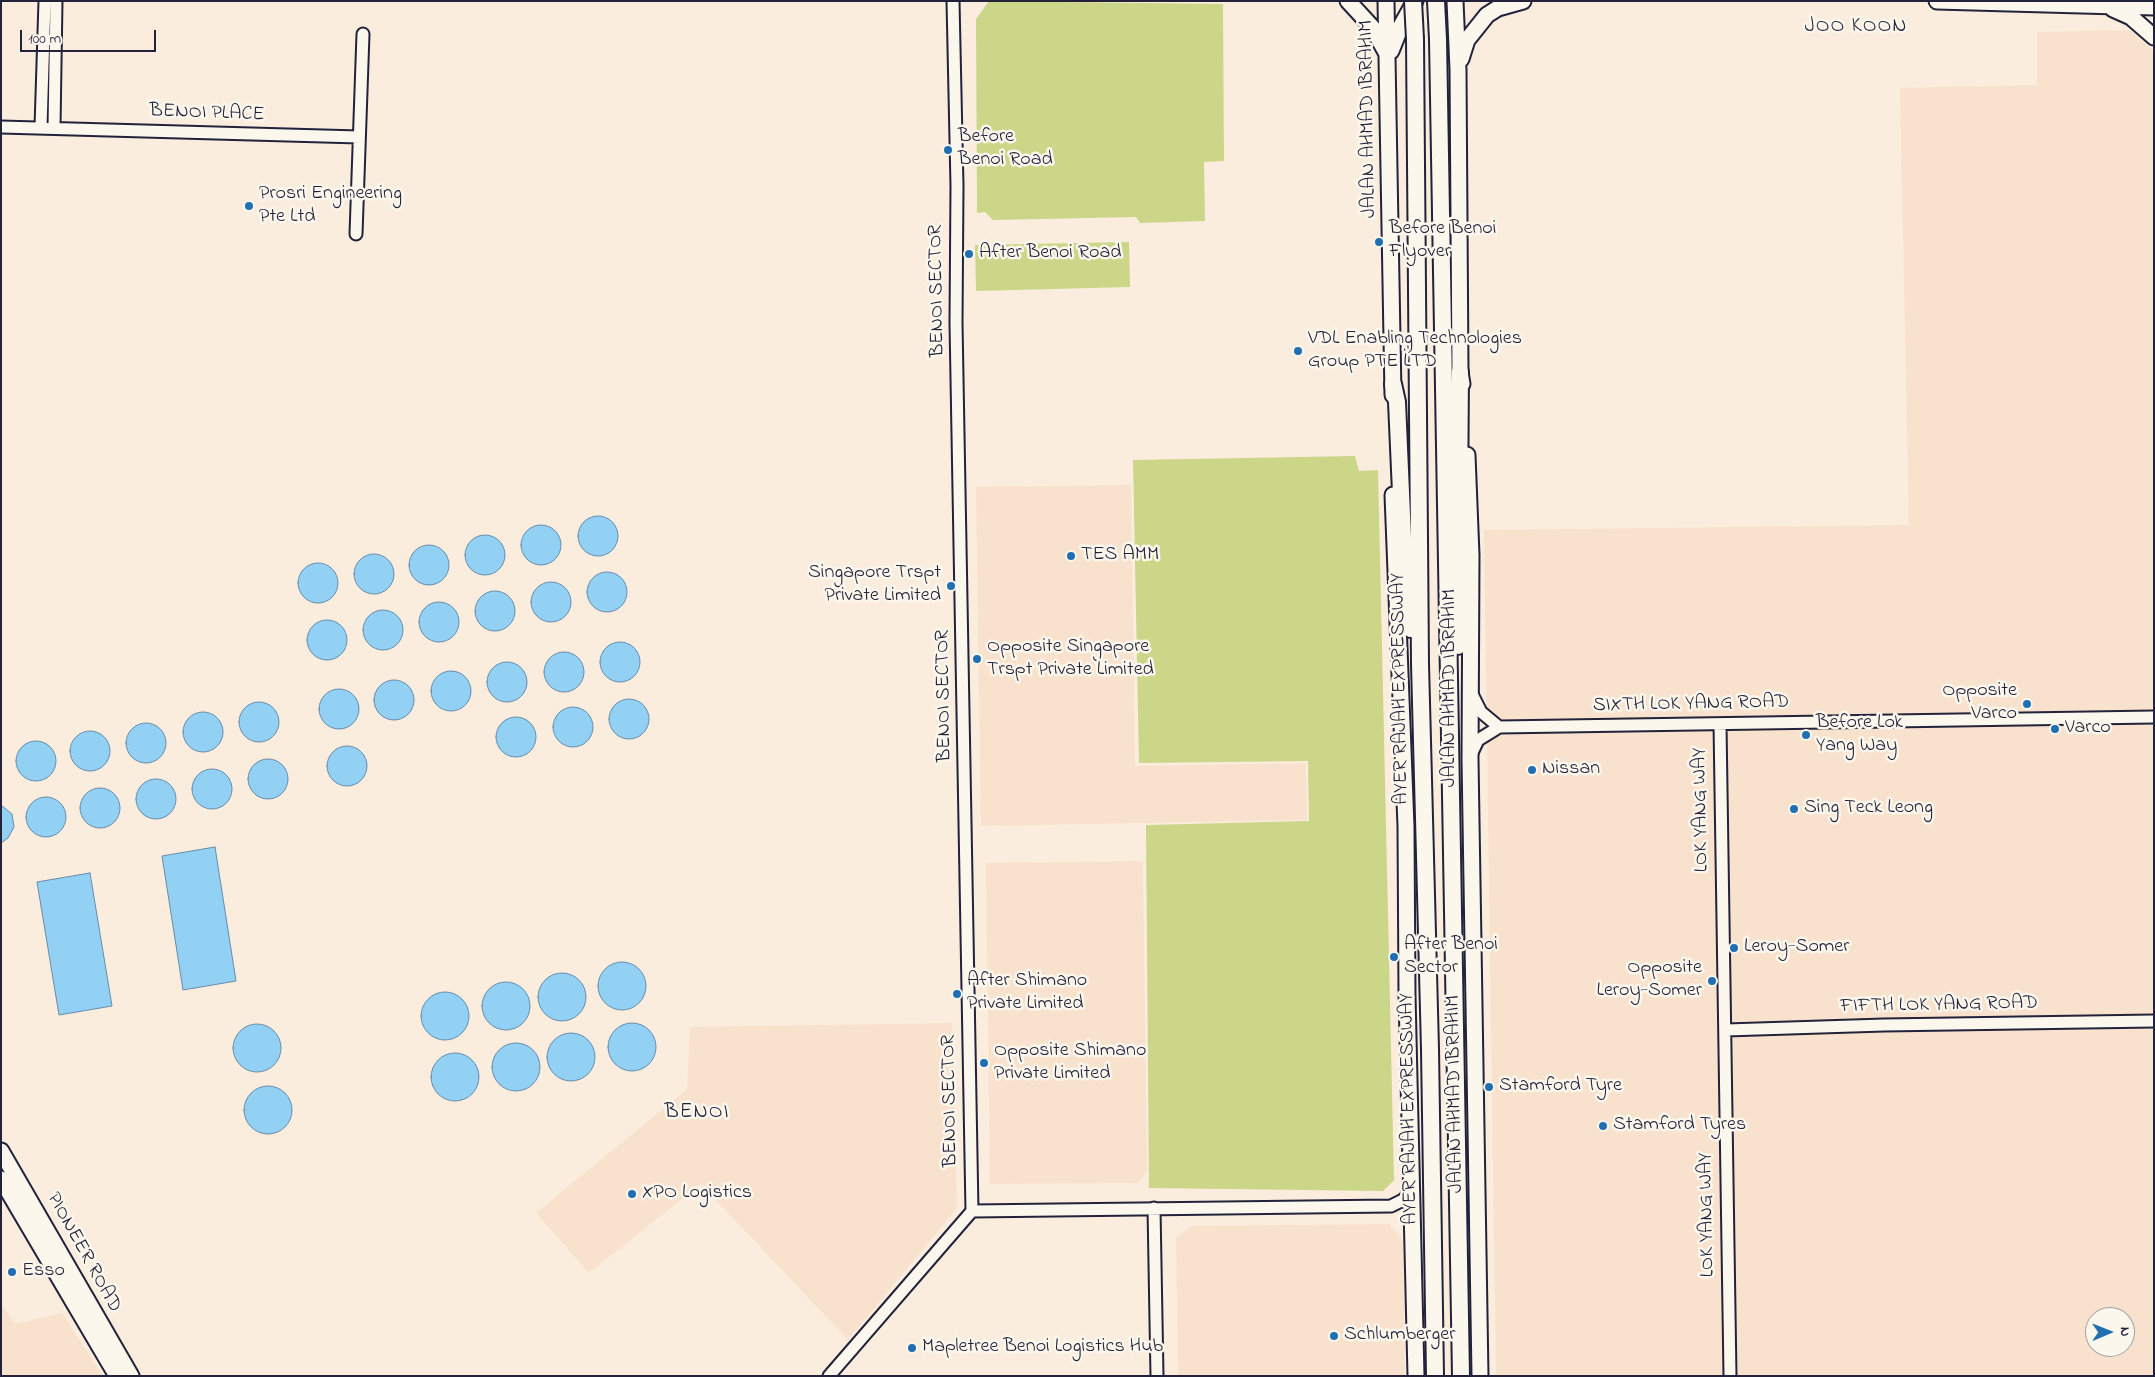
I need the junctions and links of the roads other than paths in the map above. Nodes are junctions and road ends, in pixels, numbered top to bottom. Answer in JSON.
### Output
{"nodes":[{"id":1,"x":45,"y":1,"type":"edge"},
{"id":2,"x":56,"y":1,"type":"edge"},
{"id":3,"x":953,"y":1,"type":"edge"},
{"id":4,"x":1348,"y":1,"type":"edge"},
{"id":5,"x":1386,"y":1,"type":"edge"},
{"id":6,"x":1414,"y":1,"type":"edge"},
{"id":7,"x":1435,"y":1,"type":"edge"},
{"id":8,"x":1455,"y":1,"type":"edge"},
{"id":9,"x":1523,"y":1,"type":"edge"},
{"id":10,"x":1938,"y":1,"type":"edge"},
{"id":11,"x":2105,"y":5,"type":"junction"},
{"id":12,"x":2154,"y":7,"type":"edge"},
{"id":13,"x":363,"y":34,"type":"dead end"},
{"id":14,"x":2154,"y":37,"type":"edge"},
{"id":15,"x":1457,"y":46,"type":"junction"},
{"id":16,"x":1389,"y":58,"type":"junction"},
{"id":17,"x":1458,"y":70,"type":"junction"},
{"id":18,"x":1,"y":127,"type":"edge"},
{"id":19,"x":41,"y":127,"type":"junction"},
{"id":20,"x":54,"y":127,"type":"junction"},
{"id":21,"x":359,"y":137,"type":"junction"},
{"id":22,"x":356,"y":234,"type":"dead end"},
{"id":23,"x":1460,"y":372,"type":"junction"},
{"id":24,"x":1394,"y":384,"type":"junction"},
{"id":25,"x":1420,"y":664,"type":"junction"},
{"id":26,"x":1471,"y":692,"type":"junction"},
{"id":27,"x":2154,"y":717,"type":"edge"},
{"id":28,"x":1720,"y":724,"type":"junction"},
{"id":29,"x":1499,"y":727,"type":"junction"},
{"id":30,"x":1470,"y":760,"type":"junction"},
{"id":31,"x":1450,"y":775,"type":"junction"},
{"id":32,"x":2154,"y":1021,"type":"edge"},
{"id":33,"x":1726,"y":1030,"type":"junction"},
{"id":34,"x":1,"y":1151,"type":"edge"},
{"id":35,"x":1,"y":1179,"type":"edge"},
{"id":36,"x":1412,"y":1190,"type":"junction"},
{"id":37,"x":1391,"y":1206,"type":"junction"},
{"id":38,"x":1154,"y":1208,"type":"junction"},
{"id":39,"x":972,"y":1211,"type":"junction"},
{"id":40,"x":1412,"y":1223,"type":"junction"},
{"id":41,"x":118,"y":1376,"type":"edge"},
{"id":42,"x":131,"y":1376,"type":"edge"},
{"id":43,"x":829,"y":1376,"type":"edge"},
{"id":44,"x":1157,"y":1376,"type":"edge"},
{"id":45,"x":1416,"y":1376,"type":"edge"},
{"id":46,"x":1435,"y":1376,"type":"edge"},
{"id":47,"x":1461,"y":1376,"type":"edge"},
{"id":48,"x":1480,"y":1376,"type":"edge"},
{"id":49,"x":1730,"y":1376,"type":"edge"}],
"edges":[{"from":1,"to":19,"type":"street"},
{"from":2,"to":20,"type":"street"},
{"from":3,"to":39,"type":"street","name":"BENOI SECTOR"},
{"from":4,"to":16,"type":"main road"},
{"from":5,"to":16,"type":"main road","name":"JALAN AHMAD IBRAHIM"},
{"from":6,"to":16,"type":"main road"},
{"from":6,"to":25,"type":"highway","name":"AYER RAJAH EXPRESSWAY","bridge":true},
{"from":7,"to":15,"type":"main road"},
{"from":7,"to":31,"type":"highway","bridge":true},
{"from":8,"to":15,"type":"main road","name":"JALAN AHMAD IBRAHIM"},
{"from":9,"to":17,"type":"main road"},
{"from":10,"to":11,"type":"main road"},
{"from":11,"to":12,"type":"main road"},
{"from":11,"to":14,"type":"main road"},
{"from":13,"to":21,"type":"street"},
{"from":15,"to":17,"type":"main road","name":"JALAN AHMAD IBRAHIM"},
{"from":16,"to":24,"type":"main road","name":"JALAN AHMAD IBRAHIM"},
{"from":17,"to":23,"type":"main road","name":"JALAN AHMAD IBRAHIM"},
{"from":18,"to":19,"type":"street","name":"BENOI PLACE"},
{"from":19,"to":20,"type":"street","name":"BENOI PLACE"},
{"from":20,"to":21,"type":"street","name":"BENOI PLACE"},
{"from":21,"to":22,"type":"street"},
{"from":23,"to":26,"type":"main road","name":"JALAN AHMAD IBRAHIM"},
{"from":23,"to":31,"type":"highway"},
{"from":24,"to":25,"type":"highway"},
{"from":24,"to":36,"type":"main road","name":"JALAN AHMAD IBRAHIM"},
{"from":25,"to":46,"type":"highway","name":"AYER RAJAH EXPRESSWAY"},
{"from":26,"to":29,"type":"street"},
{"from":26,"to":30,"type":"main road","name":"JALAN AHMAD IBRAHIM"},
{"from":27,"to":28,"type":"street","name":"SIXTH LOK YANG ROAD"},
{"from":28,"to":29,"type":"street","name":"SIXTH LOK YANG ROAD"},
{"from":28,"to":33,"type":"street","name":"LOK YANG WAY"},
{"from":29,"to":30,"type":"street"},
{"from":30,"to":48,"type":"main road","name":"JALAN AHMAD IBRAHIM"},
{"from":31,"to":47,"type":"highway"},
{"from":32,"to":33,"type":"street","name":"FIFTH LOK YANG ROAD"},
{"from":33,"to":49,"type":"street","name":"LOK YANG WAY"},
{"from":34,"to":42,"type":"main road","name":"PIONEER ROAD"},
{"from":35,"to":41,"type":"main road","name":"PIONEER ROAD"},
{"from":36,"to":37,"type":"street"},
{"from":36,"to":40,"type":"main road","name":"JALAN AHMAD IBRAHIM"},
{"from":37,"to":38,"type":"street"},
{"from":37,"to":40,"type":"street"},
{"from":38,"to":39,"type":"street"},
{"from":38,"to":44,"type":"street"},
{"from":39,"to":43,"type":"street"},
{"from":40,"to":45,"type":"main road","name":"JALAN AHMAD IBRAHIM"}]}
